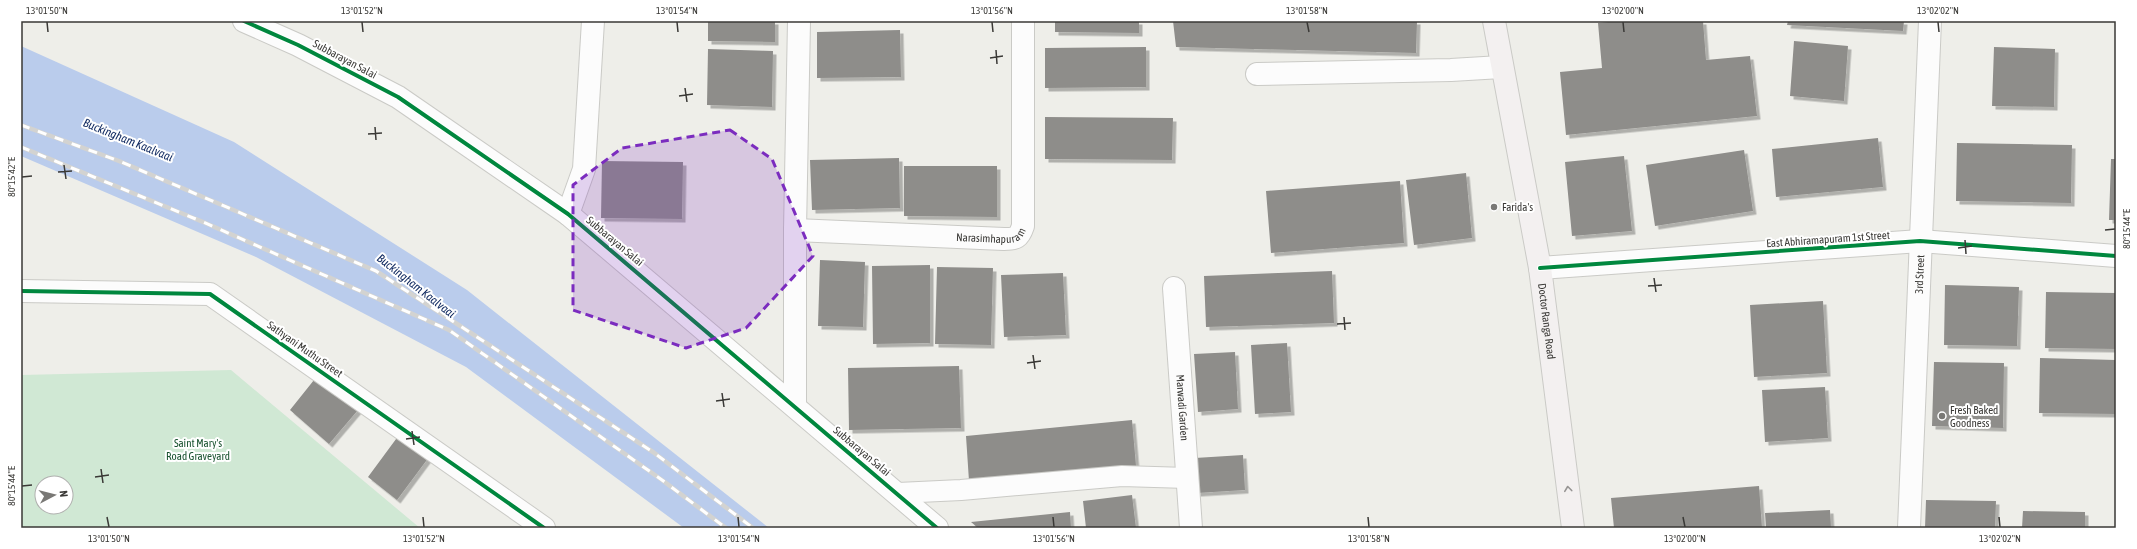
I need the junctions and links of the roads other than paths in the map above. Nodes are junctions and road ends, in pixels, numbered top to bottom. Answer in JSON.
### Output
{"nodes":[{"id":1,"x":244,"y":21,"type":"edge"},
{"id":2,"x":593,"y":21,"type":"edge"},
{"id":3,"x":799,"y":21,"type":"edge"},
{"id":4,"x":1023,"y":21,"type":"edge"},
{"id":5,"x":1494,"y":21,"type":"edge"},
{"id":6,"x":1930,"y":21,"type":"edge"},
{"id":7,"x":1501,"y":67,"type":"junction"},
{"id":8,"x":1257,"y":74,"type":"dead end"},
{"id":9,"x":568,"y":214,"type":"junction"},
{"id":10,"x":795,"y":230,"type":"junction"},
{"id":11,"x":1920,"y":241,"type":"junction"},
{"id":12,"x":2116,"y":256,"type":"edge"},
{"id":13,"x":1540,"y":268,"type":"junction"},
{"id":14,"x":1174,"y":288,"type":"dead end"},
{"id":15,"x":21,"y":291,"type":"edge"},
{"id":16,"x":795,"y":405,"type":"junction"},
{"id":17,"x":1187,"y":478,"type":"junction"},
{"id":18,"x":898,"y":493,"type":"junction"},
{"id":19,"x":544,"y":528,"type":"edge"},
{"id":20,"x":937,"y":528,"type":"edge"},
{"id":21,"x":1191,"y":528,"type":"edge"},
{"id":22,"x":1573,"y":528,"type":"edge"},
{"id":23,"x":1908,"y":528,"type":"edge"}],
"edges":[{"from":1,"to":9,"type":"street","name":"Subbarayan Salai"},
{"from":2,"to":9,"type":"street"},
{"from":3,"to":10,"type":"street"},
{"from":4,"to":10,"type":"street","name":"Narasimhapuram"},
{"from":5,"to":7,"type":"main road","name":"Doctor Ranga Road"},
{"from":6,"to":11,"type":"street","name":"3rd Street"},
{"from":7,"to":8,"type":"street"},
{"from":7,"to":13,"type":"main road","name":"Doctor Ranga Road"},
{"from":9,"to":16,"type":"street","name":"Subbarayan Salai"},
{"from":10,"to":16,"type":"street"},
{"from":11,"to":12,"type":"street","name":"East Abhiramapuram 1st Street"},
{"from":11,"to":13,"type":"street","name":"East Abhiramapuram 1st Street"},
{"from":11,"to":23,"type":"street","name":"3rd Street"},
{"from":22,"to":13,"type":"main road","name":"Doctor Ranga Road","one_way":true},
{"from":14,"to":17,"type":"street","name":"Marwadi Garden"},
{"from":15,"to":19,"type":"street","name":"Sathyani Muthu Street"},
{"from":16,"to":18,"type":"street","name":"Subbarayan Salai"},
{"from":17,"to":18,"type":"lane"},
{"from":17,"to":21,"type":"street","name":"Marwadi Garden"},
{"from":18,"to":20,"type":"street","name":"Subbarayan Salai"}]}
